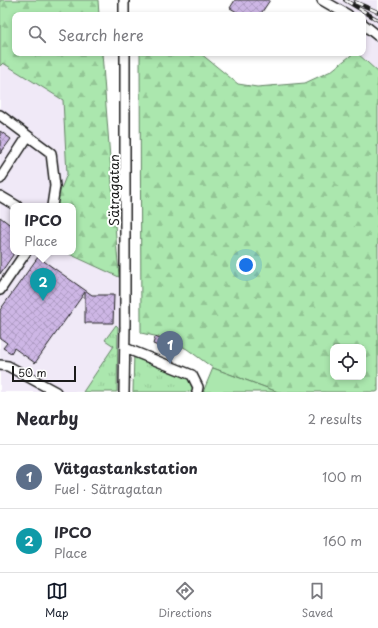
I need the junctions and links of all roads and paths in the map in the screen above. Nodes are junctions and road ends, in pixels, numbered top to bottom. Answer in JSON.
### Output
{"nodes":[{"id":1,"x":124,"y":0,"type":"edge"},
{"id":2,"x":322,"y":0,"type":"edge"},
{"id":3,"x":124,"y":12,"type":"edge"},
{"id":4,"x":343,"y":12,"type":"edge"},
{"id":5,"x":366,"y":26,"type":"edge"},
{"id":6,"x":378,"y":36,"type":"edge"},
{"id":7,"x":125,"y":56,"type":"edge"},
{"id":8,"x":0,"y":115,"type":"edge"},
{"id":9,"x":28,"y":136,"type":"junction"},
{"id":10,"x":0,"y":179,"type":"edge"},
{"id":11,"x":0,"y":196,"type":"edge"},
{"id":12,"x":12,"y":203,"type":"edge"},
{"id":13,"x":52,"y":203,"type":"edge"},
{"id":14,"x":24,"y":255,"type":"edge"},
{"id":15,"x":0,"y":290,"type":"edge"},
{"id":16,"x":125,"y":348,"type":"junction"},
{"id":17,"x":0,"y":365,"type":"edge"},
{"id":18,"x":56,"y":392,"type":"edge"},
{"id":19,"x":124,"y":392,"type":"edge"},
{"id":20,"x":197,"y":392,"type":"edge"}],
"edges":[{"from":1,"to":3,"type":"street"},
{"from":2,"to":4,"type":"street"},
{"from":5,"to":6,"type":"street"},
{"from":7,"to":16,"type":"street","name":"Sätragatan"},
{"from":8,"to":9,"type":"street"},
{"from":9,"to":10,"type":"street"},
{"from":9,"to":13,"type":"street"},
{"from":11,"to":12,"type":"street"},
{"from":14,"to":15,"type":"street"},
{"from":16,"to":19,"type":"street","name":"Sätragatan"},
{"from":16,"to":20,"type":"street"},
{"from":17,"to":18,"type":"street"}]}
